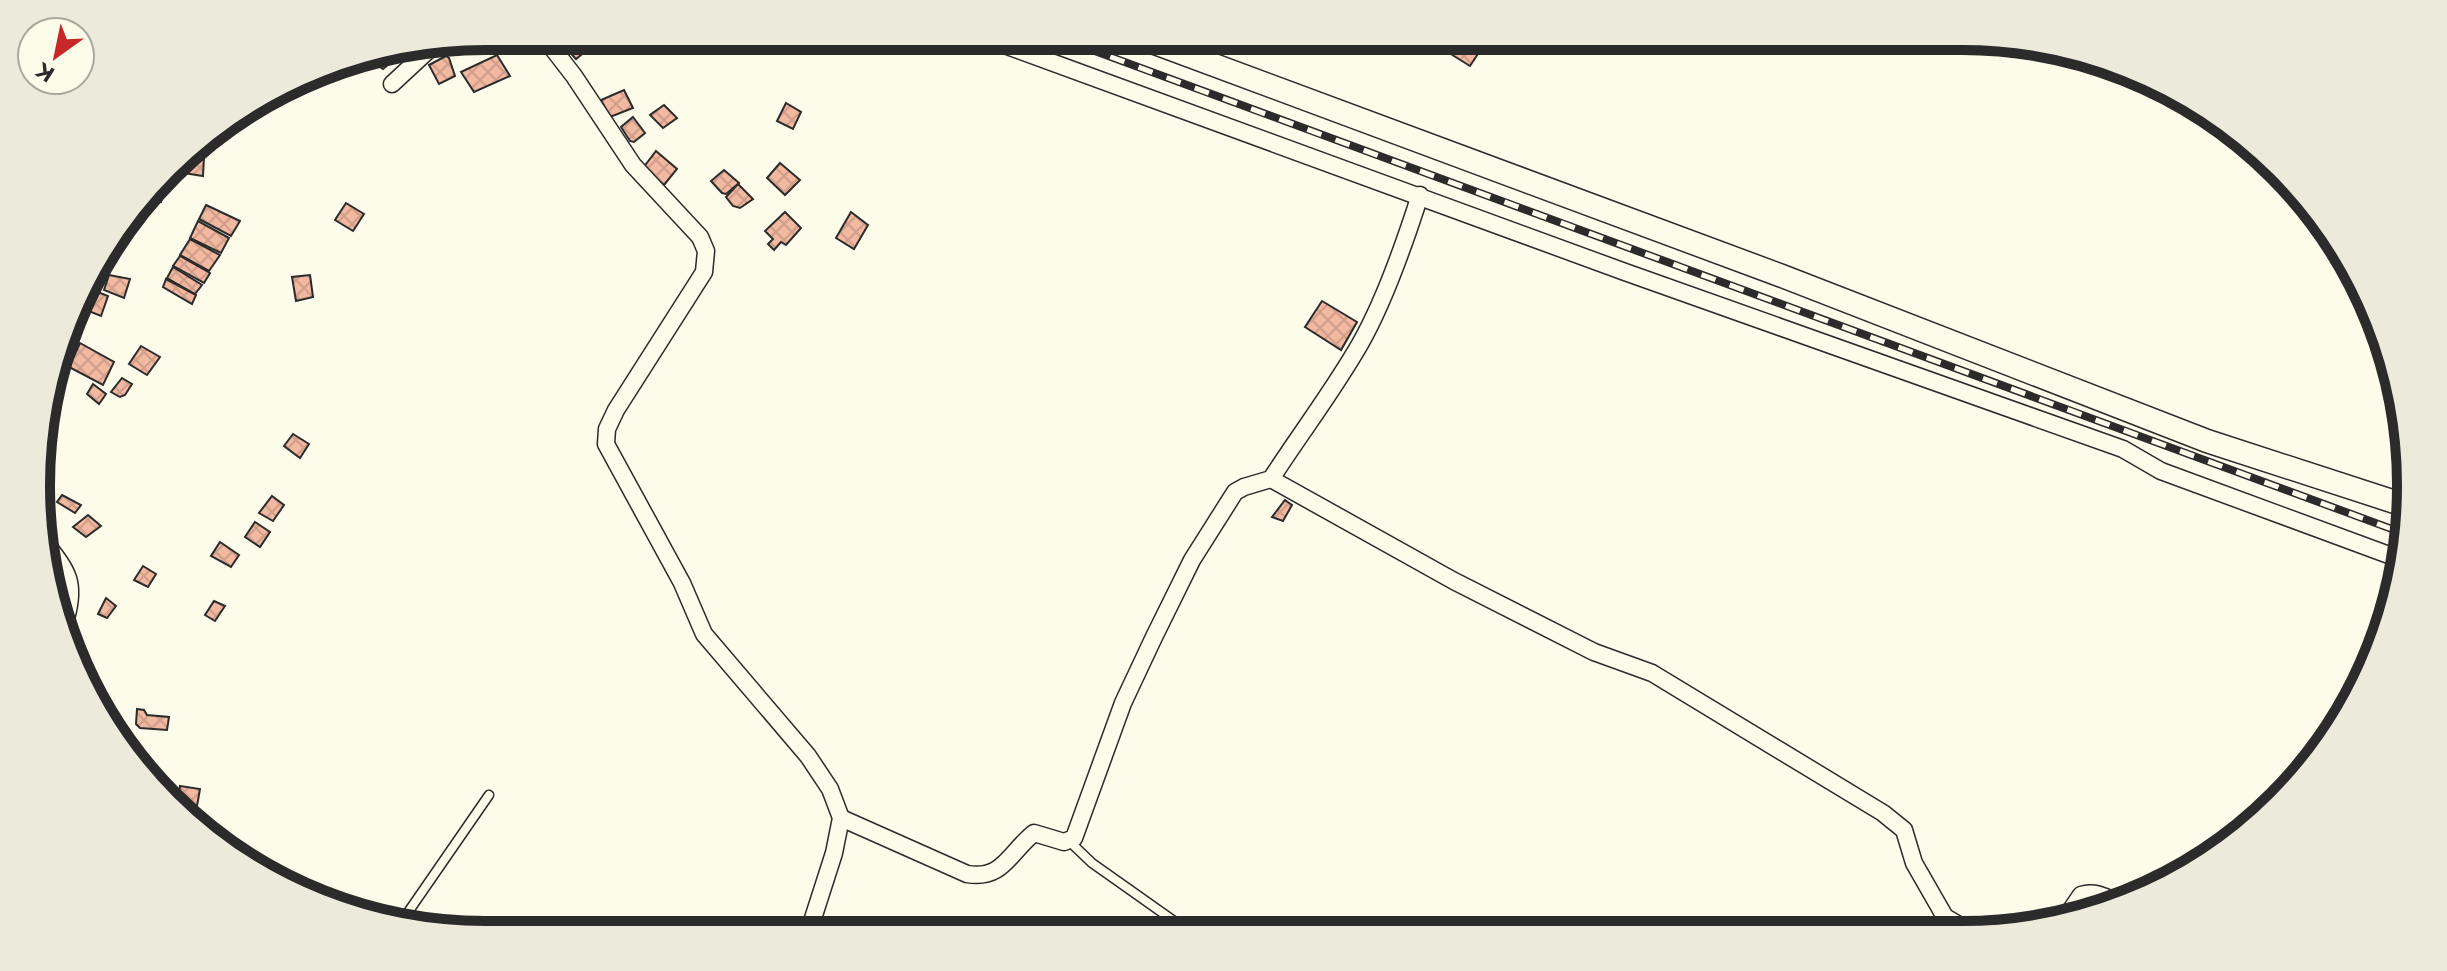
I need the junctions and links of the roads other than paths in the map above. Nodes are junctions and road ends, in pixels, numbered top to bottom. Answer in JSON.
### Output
{"nodes":[{"id":1,"x":554,"y":50,"type":"edge"},
{"id":2,"x":1018,"y":50,"type":"edge"},
{"id":3,"x":1174,"y":50,"type":"edge"},
{"id":4,"x":423,"y":55,"type":"edge"},
{"id":5,"x":392,"y":84,"type":"dead end"},
{"id":6,"x":1420,"y":195,"type":"junction"},
{"id":7,"x":1271,"y":479,"type":"junction"},
{"id":8,"x":2396,"y":503,"type":"edge"},
{"id":9,"x":2391,"y":556,"type":"edge"},
{"id":10,"x":57,"y":562,"type":"edge"},
{"id":11,"x":67,"y":605,"type":"edge"},
{"id":12,"x":489,"y":795,"type":"dead end"},
{"id":13,"x":841,"y":818,"type":"junction"},
{"id":14,"x":1068,"y":840,"type":"junction"},
{"id":15,"x":2105,"y":897,"type":"edge"},
{"id":16,"x":2073,"y":906,"type":"edge"},
{"id":17,"x":407,"y":914,"type":"edge"},
{"id":18,"x":812,"y":921,"type":"edge"},
{"id":19,"x":1174,"y":921,"type":"edge"},
{"id":20,"x":1952,"y":921,"type":"edge"}],
"edges":[{"from":1,"to":13,"type":"street"},
{"from":2,"to":6,"type":"street"},
{"from":3,"to":8,"type":"street"},
{"from":4,"to":5,"type":"street"},
{"from":6,"to":7,"type":"street"},
{"from":6,"to":9,"type":"street"},
{"from":7,"to":14,"type":"street"},
{"from":7,"to":20,"type":"street"},
{"from":10,"to":11,"type":"street"},
{"from":12,"to":17,"type":"lane"},
{"from":13,"to":14,"type":"street"},
{"from":13,"to":18,"type":"street"},
{"from":14,"to":19,"type":"lane"},
{"from":15,"to":16,"type":"street"}]}
